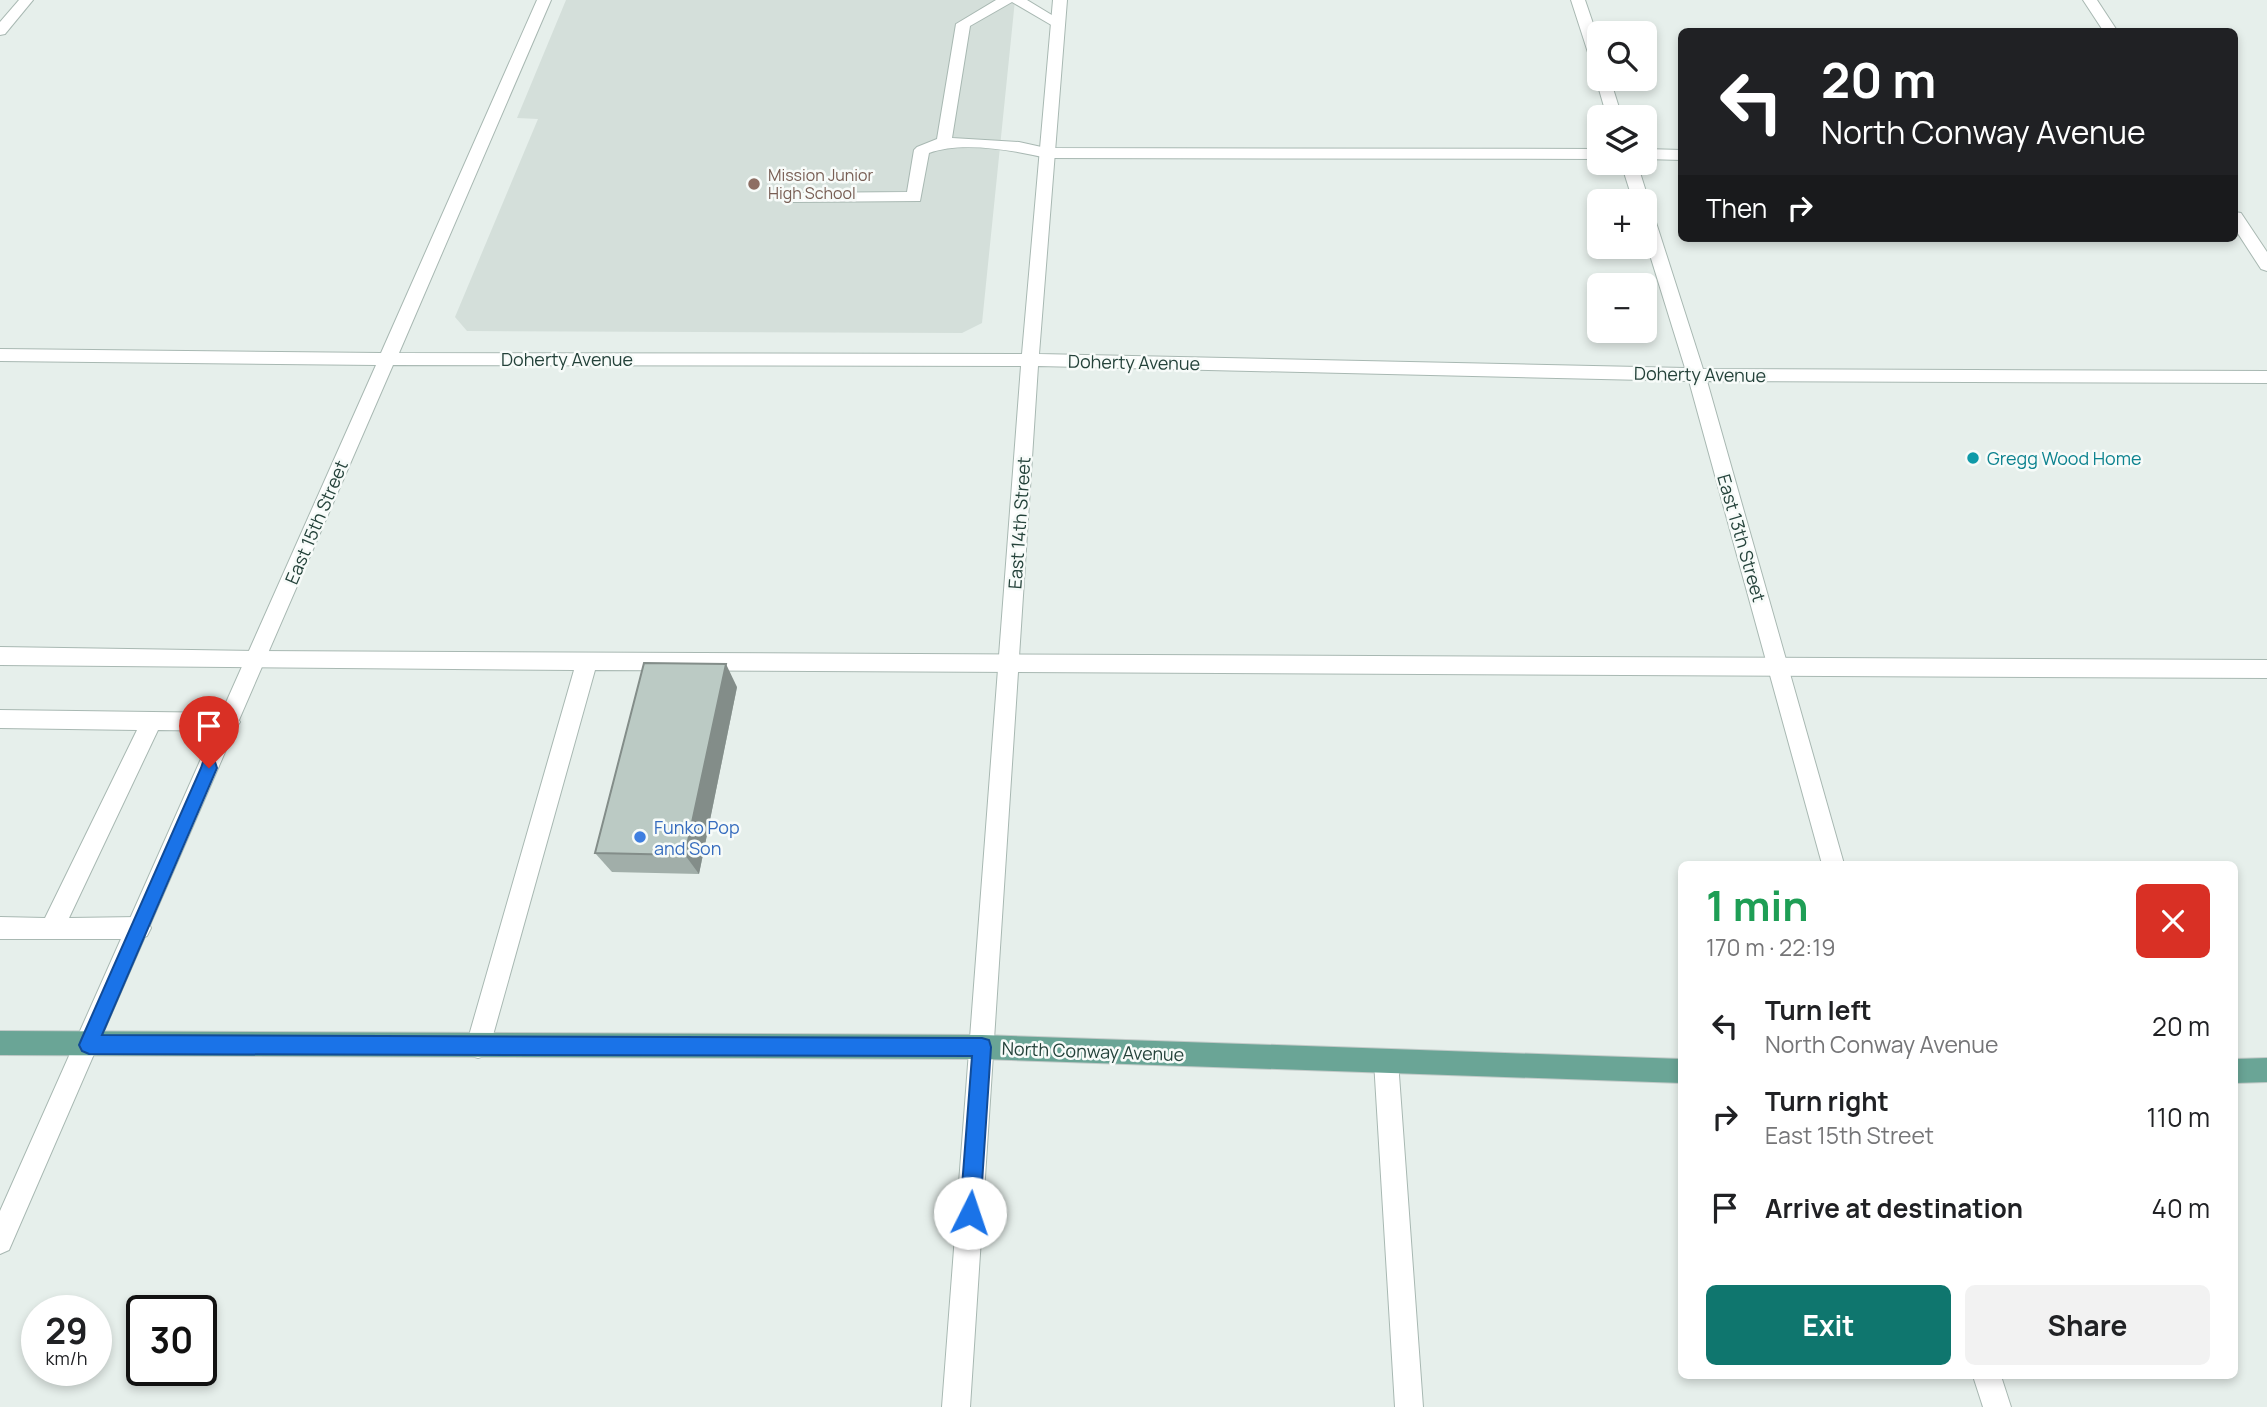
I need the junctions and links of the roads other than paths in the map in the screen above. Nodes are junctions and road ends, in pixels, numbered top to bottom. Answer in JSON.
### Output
{"nodes":[{"id":1,"x":26,"y":0,"type":"edge"},
{"id":2,"x":544,"y":0,"type":"edge"},
{"id":3,"x":1006,"y":0,"type":"edge"},
{"id":4,"x":1017,"y":0,"type":"edge"},
{"id":5,"x":1060,"y":0,"type":"edge"},
{"id":6,"x":1578,"y":0,"type":"edge"},
{"id":7,"x":2090,"y":0,"type":"edge"},
{"id":8,"x":1058,"y":23,"type":"junction"},
{"id":9,"x":1587,"y":28,"type":"edge"},
{"id":10,"x":2108,"y":28,"type":"edge"},
{"id":11,"x":0,"y":31,"type":"edge"},
{"id":12,"x":944,"y":142,"type":"junction"},
{"id":13,"x":1046,"y":153,"type":"junction"},
{"id":14,"x":1587,"y":154,"type":"edge"},
{"id":15,"x":1657,"y":154,"type":"edge"},
{"id":16,"x":1678,"y":155,"type":"edge"},
{"id":17,"x":794,"y":198,"type":"dead end"},
{"id":18,"x":2238,"y":222,"type":"edge"},
{"id":19,"x":1657,"y":251,"type":"edge"},
{"id":20,"x":2267,"y":265,"type":"edge"},
{"id":21,"x":0,"y":355,"type":"edge"},
{"id":22,"x":387,"y":359,"type":"junction"},
{"id":23,"x":1030,"y":360,"type":"junction"},
{"id":24,"x":1696,"y":375,"type":"junction"},
{"id":25,"x":2267,"y":377,"type":"edge"},
{"id":26,"x":0,"y":656,"type":"edge"},
{"id":27,"x":256,"y":660,"type":"junction"},
{"id":28,"x":587,"y":661,"type":"junction"},
{"id":29,"x":1009,"y":662,"type":"junction"},
{"id":30,"x":1777,"y":665,"type":"junction"},
{"id":31,"x":2267,"y":669,"type":"edge"},
{"id":32,"x":0,"y":719,"type":"edge"},
{"id":33,"x":152,"y":721,"type":"junction"},
{"id":34,"x":229,"y":722,"type":"junction"},
{"id":35,"x":1832,"y":861,"type":"edge"},
{"id":36,"x":0,"y":928,"type":"edge"},
{"id":37,"x":139,"y":928,"type":"junction"},
{"id":38,"x":52,"y":929,"type":"junction"},
{"id":39,"x":0,"y":1043,"type":"edge"},
{"id":40,"x":89,"y":1045,"type":"junction"},
{"id":41,"x":478,"y":1046,"type":"junction"},
{"id":42,"x":982,"y":1047,"type":"junction"},
{"id":43,"x":1386,"y":1061,"type":"junction"},
{"id":44,"x":2267,"y":1070,"type":"edge"},
{"id":45,"x":1678,"y":1071,"type":"edge"},
{"id":46,"x":2238,"y":1071,"type":"edge"},
{"id":47,"x":0,"y":1241,"type":"edge"},
{"id":48,"x":1988,"y":1379,"type":"edge"},
{"id":49,"x":956,"y":1407,"type":"edge"},
{"id":50,"x":1409,"y":1407,"type":"edge"},
{"id":51,"x":1997,"y":1407,"type":"edge"}],
"edges":[{"from":1,"to":11,"type":"street"},
{"from":2,"to":22,"type":"street","name":"East 15th Street"},
{"from":3,"to":12,"type":"street"},
{"from":4,"to":8,"type":"street"},
{"from":5,"to":8,"type":"street","name":"East 14th Street"},
{"from":6,"to":9,"type":"street"},
{"from":7,"to":10,"type":"street"},
{"from":8,"to":13,"type":"street","name":"East 14th Street"},
{"from":12,"to":13,"type":"street"},
{"from":12,"to":17,"type":"street"},
{"from":13,"to":14,"type":"street"},
{"from":13,"to":23,"type":"street","name":"East 14th Street"},
{"from":15,"to":16,"type":"street"},
{"from":18,"to":20,"type":"street"},
{"from":19,"to":24,"type":"street","name":"East 13th Street"},
{"from":21,"to":22,"type":"street","name":"Doherty Avenue"},
{"from":22,"to":23,"type":"street","name":"Doherty Avenue"},
{"from":22,"to":27,"type":"street","name":"East 15th Street"},
{"from":23,"to":24,"type":"street","name":"Doherty Avenue"},
{"from":23,"to":29,"type":"street","name":"East 14th Street"},
{"from":24,"to":25,"type":"street","name":"Doherty Avenue"},
{"from":24,"to":30,"type":"street","name":"East 13th Street"},
{"from":26,"to":27,"type":"street"},
{"from":27,"to":28,"type":"street"},
{"from":27,"to":34,"type":"street","name":"East 15th Street"},
{"from":28,"to":29,"type":"street"},
{"from":28,"to":41,"type":"street"},
{"from":29,"to":30,"type":"street"},
{"from":29,"to":42,"type":"street","name":"East 14th Street"},
{"from":30,"to":31,"type":"street"},
{"from":30,"to":35,"type":"street","name":"East 13th Street"},
{"from":32,"to":33,"type":"street"},
{"from":33,"to":34,"type":"street"},
{"from":33,"to":38,"type":"street"},
{"from":34,"to":37,"type":"street","name":"East 15th Street"},
{"from":36,"to":38,"type":"street"},
{"from":37,"to":38,"type":"street"},
{"from":37,"to":40,"type":"street","name":"East 15th Street"},
{"from":39,"to":40,"type":"main road","name":"North Conway Avenue"},
{"from":40,"to":41,"type":"main road","name":"North Conway Avenue"},
{"from":40,"to":47,"type":"street","name":"East 15th Street"},
{"from":41,"to":42,"type":"main road","name":"North Conway Avenue"},
{"from":42,"to":43,"type":"main road","name":"North Conway Avenue"},
{"from":42,"to":49,"type":"street","name":"East 14th Street"},
{"from":43,"to":45,"type":"main road","name":"North Conway Avenue"},
{"from":43,"to":50,"type":"street"},
{"from":44,"to":46,"type":"main road"},
{"from":48,"to":51,"type":"street"}]}
